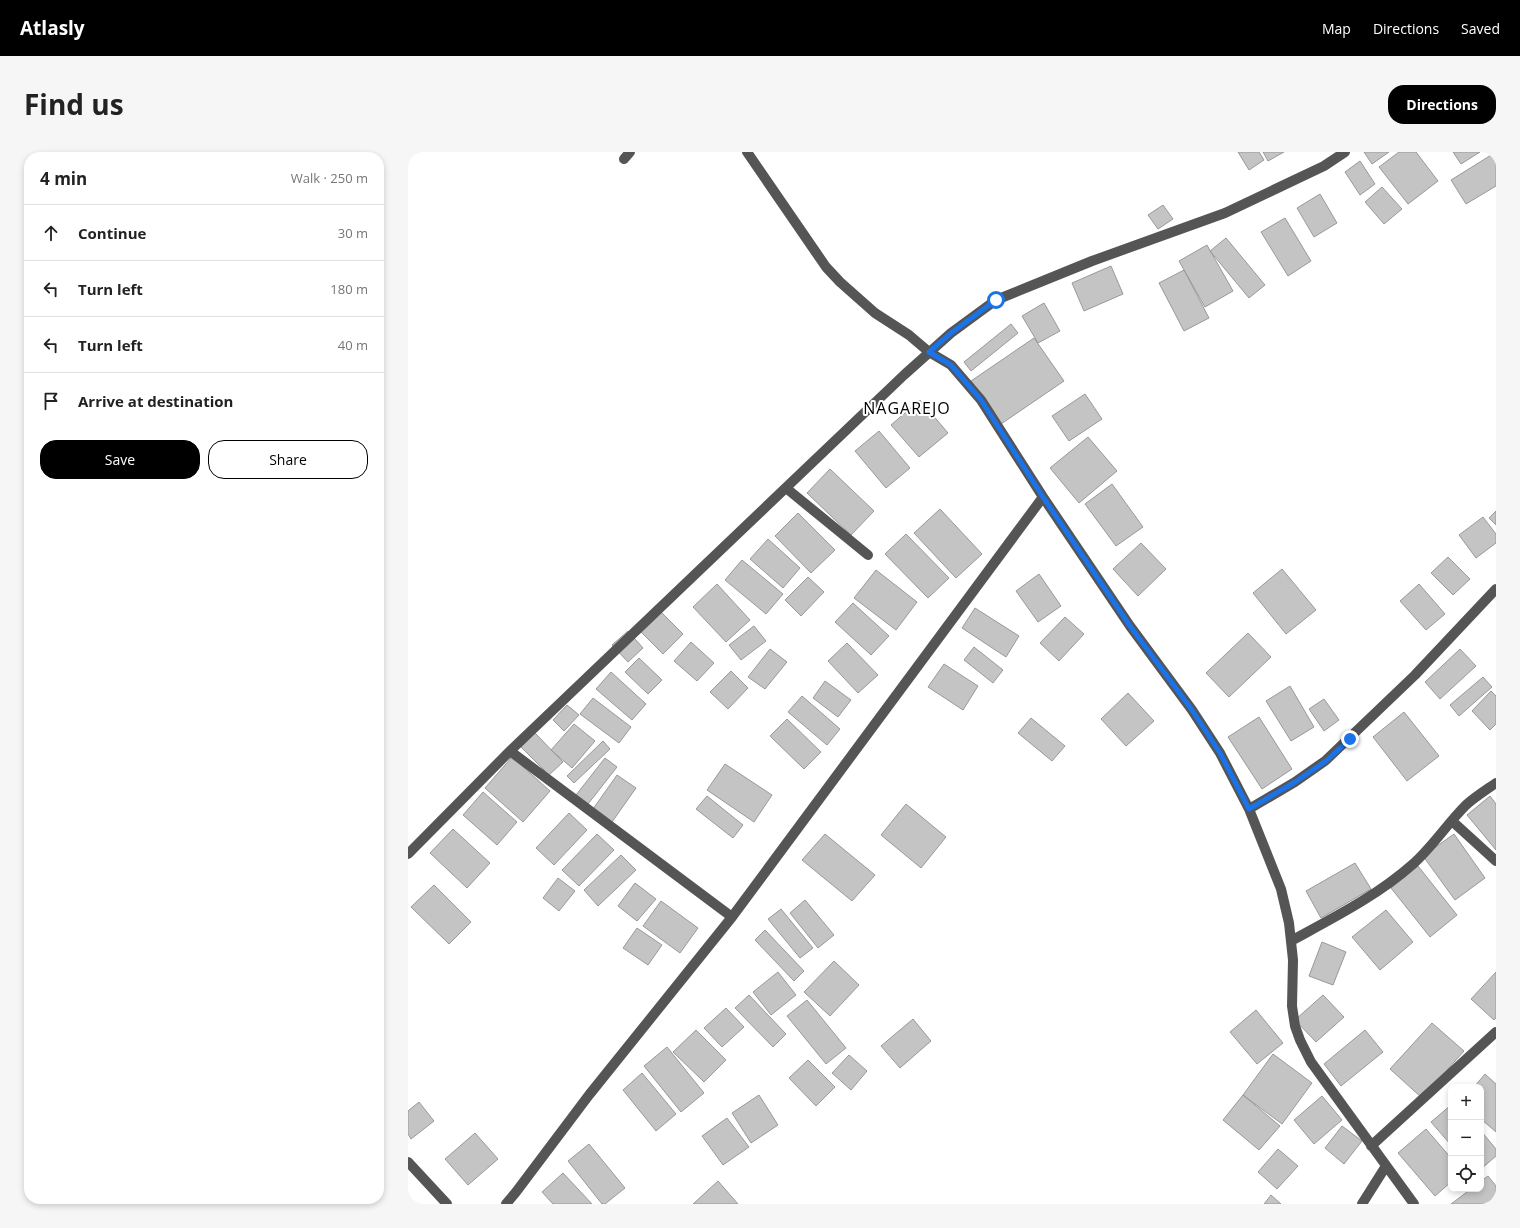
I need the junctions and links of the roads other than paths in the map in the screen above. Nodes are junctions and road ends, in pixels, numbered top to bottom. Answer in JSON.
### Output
{"nodes":[{"id":1,"x":747,"y":152,"type":"edge"},
{"id":2,"x":1345,"y":152,"type":"edge"},
{"id":3,"x":929,"y":352,"type":"junction"},
{"id":4,"x":786,"y":488,"type":"junction"},
{"id":5,"x":1043,"y":497,"type":"junction"},
{"id":6,"x":868,"y":555,"type":"dead end"},
{"id":7,"x":1496,"y":589,"type":"edge"},
{"id":8,"x":510,"y":751,"type":"junction"},
{"id":9,"x":1496,"y":783,"type":"edge"},
{"id":10,"x":1249,"y":809,"type":"junction"},
{"id":11,"x":1452,"y":821,"type":"junction"},
{"id":12,"x":408,"y":854,"type":"edge"},
{"id":13,"x":1496,"y":861,"type":"edge"},
{"id":14,"x":732,"y":917,"type":"junction"},
{"id":15,"x":1291,"y":941,"type":"junction"},
{"id":16,"x":1496,"y":1032,"type":"edge"},
{"id":17,"x":1371,"y":1146,"type":"junction"},
{"id":18,"x":408,"y":1162,"type":"edge"},
{"id":19,"x":1386,"y":1166,"type":"junction"},
{"id":20,"x":447,"y":1204,"type":"edge"},
{"id":21,"x":506,"y":1204,"type":"edge"},
{"id":22,"x":1362,"y":1204,"type":"edge"},
{"id":23,"x":1414,"y":1204,"type":"edge"}],
"edges":[{"from":1,"to":3,"type":"street"},
{"from":2,"to":3,"type":"street"},
{"from":3,"to":4,"type":"street"},
{"from":3,"to":5,"type":"street"},
{"from":4,"to":6,"type":"street"},
{"from":4,"to":8,"type":"street"},
{"from":5,"to":10,"type":"street"},
{"from":5,"to":14,"type":"street"},
{"from":7,"to":10,"type":"street"},
{"from":8,"to":12,"type":"street"},
{"from":8,"to":14,"type":"street"},
{"from":9,"to":11,"type":"street"},
{"from":10,"to":15,"type":"street"},
{"from":11,"to":13,"type":"street"},
{"from":11,"to":15,"type":"street"},
{"from":14,"to":21,"type":"street"},
{"from":15,"to":17,"type":"street"},
{"from":16,"to":17,"type":"street"},
{"from":17,"to":19,"type":"street"},
{"from":18,"to":20,"type":"street"},
{"from":19,"to":22,"type":"street"},
{"from":19,"to":23,"type":"street"}]}
